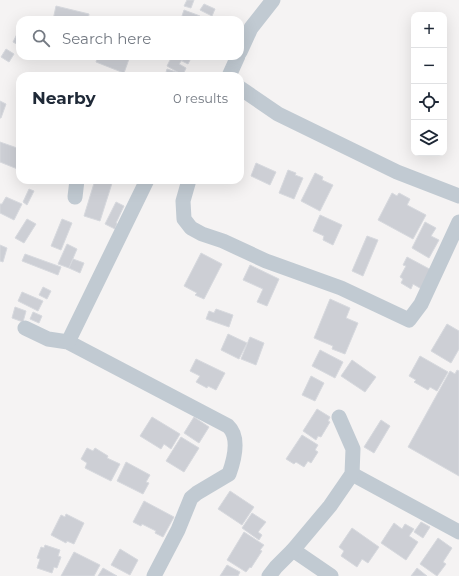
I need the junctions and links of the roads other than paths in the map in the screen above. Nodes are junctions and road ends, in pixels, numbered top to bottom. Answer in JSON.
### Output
{"nodes":[{"id":1,"x":259,"y":0,"type":"edge"},
{"id":2,"x":273,"y":0,"type":"edge"},
{"id":3,"x":251,"y":28,"type":"junction"},
{"id":4,"x":244,"y":43,"type":"edge"},
{"id":5,"x":236,"y":60,"type":"edge"},
{"id":6,"x":231,"y":72,"type":"edge"},
{"id":7,"x":244,"y":91,"type":"edge"},
{"id":8,"x":76,"y":184,"type":"edge"},
{"id":9,"x":145,"y":184,"type":"edge"},
{"id":10,"x":188,"y":184,"type":"edge"},
{"id":11,"x":459,"y":196,"type":"edge"},
{"id":12,"x":74,"y":197,"type":"dead end"},
{"id":13,"x":459,"y":222,"type":"edge"},
{"id":14,"x":25,"y":328,"type":"dead end"},
{"id":15,"x":68,"y":342,"type":"junction"},
{"id":16,"x":339,"y":417,"type":"dead end"},
{"id":17,"x":352,"y":474,"type":"junction"},
{"id":18,"x":459,"y":532,"type":"edge"},
{"id":19,"x":293,"y":550,"type":"junction"},
{"id":20,"x":154,"y":576,"type":"edge"},
{"id":21,"x":269,"y":576,"type":"edge"},
{"id":22,"x":331,"y":576,"type":"edge"}],
"edges":[{"from":1,"to":3,"type":"street"},
{"from":2,"to":3,"type":"street"},
{"from":3,"to":4,"type":"street"},
{"from":5,"to":6,"type":"street"},
{"from":7,"to":11,"type":"street"},
{"from":8,"to":12,"type":"street"},
{"from":9,"to":15,"type":"street"},
{"from":10,"to":13,"type":"street"},
{"from":14,"to":15,"type":"street"},
{"from":15,"to":20,"type":"street"},
{"from":16,"to":17,"type":"street"},
{"from":17,"to":18,"type":"street"},
{"from":17,"to":19,"type":"street"},
{"from":19,"to":21,"type":"street"},
{"from":19,"to":22,"type":"street"}]}
